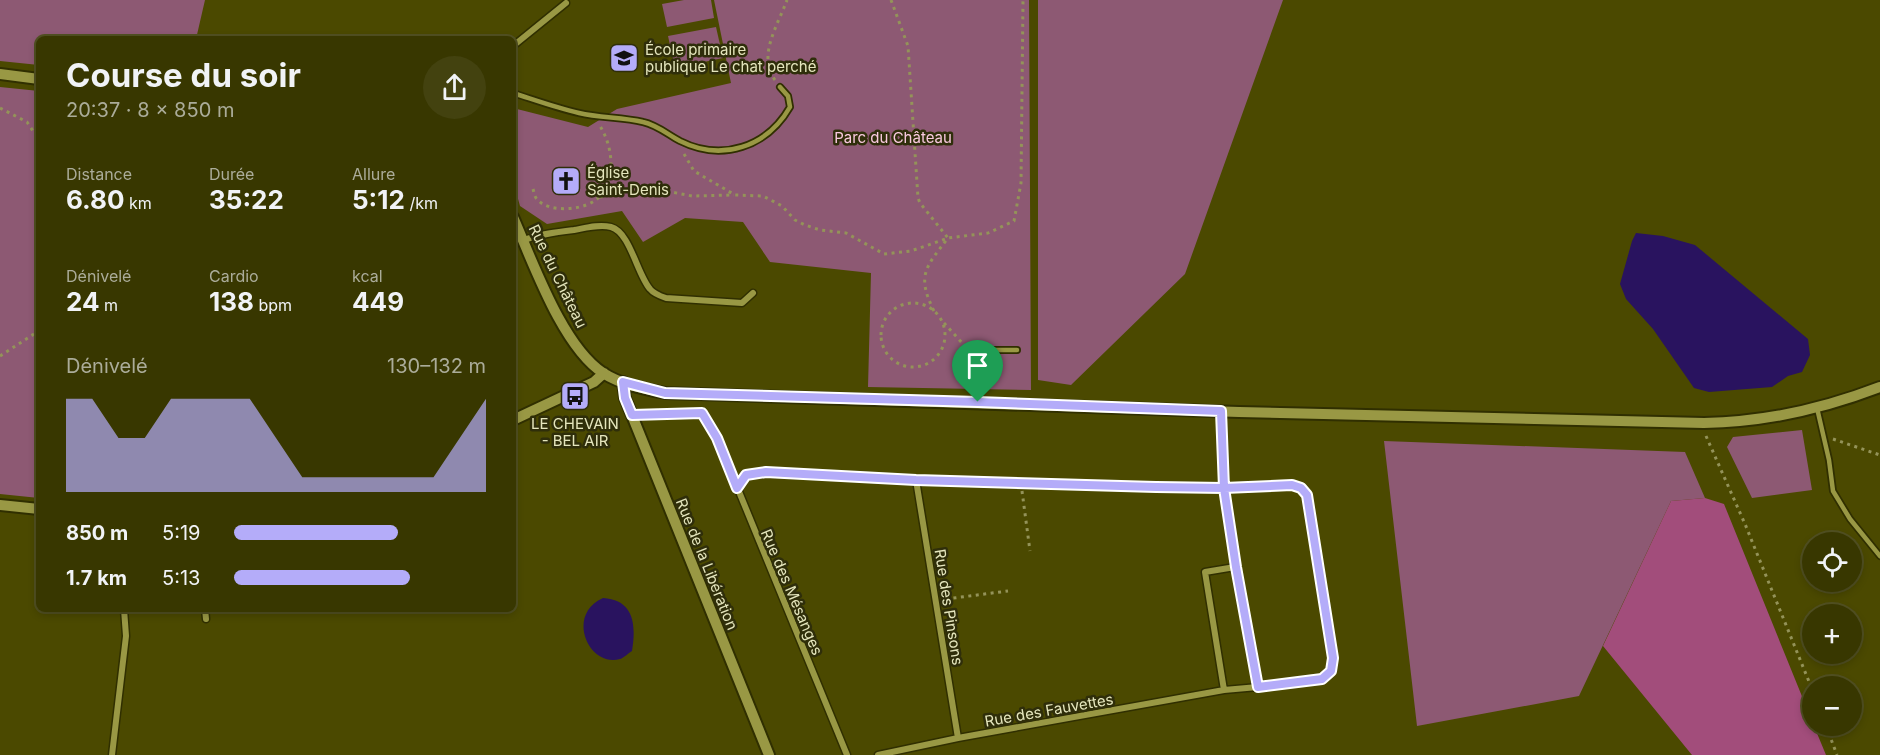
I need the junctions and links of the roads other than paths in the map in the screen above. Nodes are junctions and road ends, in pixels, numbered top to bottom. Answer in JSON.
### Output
{"nodes":[{"id":1,"x":566,"y":3,"type":"dead end"},
{"id":2,"x":516,"y":44,"type":"edge"},
{"id":3,"x":0,"y":74,"type":"edge"},
{"id":4,"x":36,"y":79,"type":"edge"},
{"id":5,"x":780,"y":87,"type":"road end"},
{"id":6,"x":516,"y":94,"type":"edge"},
{"id":7,"x":516,"y":223,"type":"edge"},
{"id":8,"x":524,"y":240,"type":"junction"},
{"id":9,"x":753,"y":293,"type":"dead end"},
{"id":10,"x":1017,"y":350,"type":"dead end"},
{"id":11,"x":604,"y":373,"type":"junction"},
{"id":12,"x":623,"y":382,"type":"junction"},
{"id":13,"x":1880,"y":387,"type":"edge"},
{"id":14,"x":978,"y":402,"type":"junction"},
{"id":15,"x":1817,"y":408,"type":"junction"},
{"id":16,"x":1221,"y":411,"type":"junction"},
{"id":17,"x":516,"y":419,"type":"edge"},
{"id":18,"x":717,"y":438,"type":"road end"},
{"id":19,"x":916,"y":480,"type":"junction"},
{"id":20,"x":737,"y":488,"type":"junction"},
{"id":21,"x":1224,"y":488,"type":"junction"},
{"id":22,"x":0,"y":505,"type":"edge"},
{"id":23,"x":36,"y":509,"type":"edge"},
{"id":24,"x":1880,"y":556,"type":"edge"},
{"id":25,"x":1236,"y":567,"type":"junction"},
{"id":26,"x":124,"y":612,"type":"edge"},
{"id":27,"x":205,"y":612,"type":"edge"},
{"id":28,"x":206,"y":619,"type":"dead end"},
{"id":29,"x":1258,"y":687,"type":"junction"},
{"id":30,"x":1224,"y":690,"type":"junction"},
{"id":31,"x":958,"y":738,"type":"junction"},
{"id":32,"x":112,"y":755,"type":"edge"},
{"id":33,"x":769,"y":755,"type":"edge"},
{"id":34,"x":847,"y":755,"type":"edge"},
{"id":35,"x":878,"y":755,"type":"edge"}],
"edges":[{"from":1,"to":2,"type":"street"},
{"from":3,"to":4,"type":"street"},
{"from":5,"to":6,"type":"lane"},
{"from":7,"to":8,"type":"street","name":"Rue du Château"},
{"from":8,"to":9,"type":"street"},
{"from":8,"to":11,"type":"street","name":"Rue du Château"},
{"from":10,"to":14,"type":"lane"},
{"from":11,"to":12,"type":"street","name":"Rue du Château"},
{"from":11,"to":17,"type":"street"},
{"from":12,"to":14,"type":"street","name":"Rue du Château"},
{"from":12,"to":33,"type":"street","name":"Rue de la Libération"},
{"from":13,"to":15,"type":"street","name":"Rue du Château"},
{"from":14,"to":16,"type":"street","name":"Rue du Château"},
{"from":15,"to":16,"type":"street","name":"Rue du Château"},
{"from":15,"to":24,"type":"lane"},
{"from":16,"to":21,"type":"street"},
{"from":18,"to":20,"type":"street","name":"Rue des Mésanges"},
{"from":19,"to":20,"type":"street"},
{"from":19,"to":21,"type":"street"},
{"from":19,"to":31,"type":"street","name":"Rue des Pinsons"},
{"from":20,"to":34,"type":"street","name":"Rue des Mésanges"},
{"from":21,"to":25,"type":"street"},
{"from":21,"to":29,"type":"street","name":"Rue des Fauvettes"},
{"from":22,"to":23,"type":"street"},
{"from":25,"to":29,"type":"street"},
{"from":25,"to":30,"type":"street"},
{"from":26,"to":32,"type":"street"},
{"from":27,"to":28,"type":"street"},
{"from":29,"to":30,"type":"street","name":"Rue des Fauvettes"},
{"from":30,"to":31,"type":"street","name":"Rue des Fauvettes"},
{"from":31,"to":35,"type":"street","name":"Rue des Fauvettes"}]}
